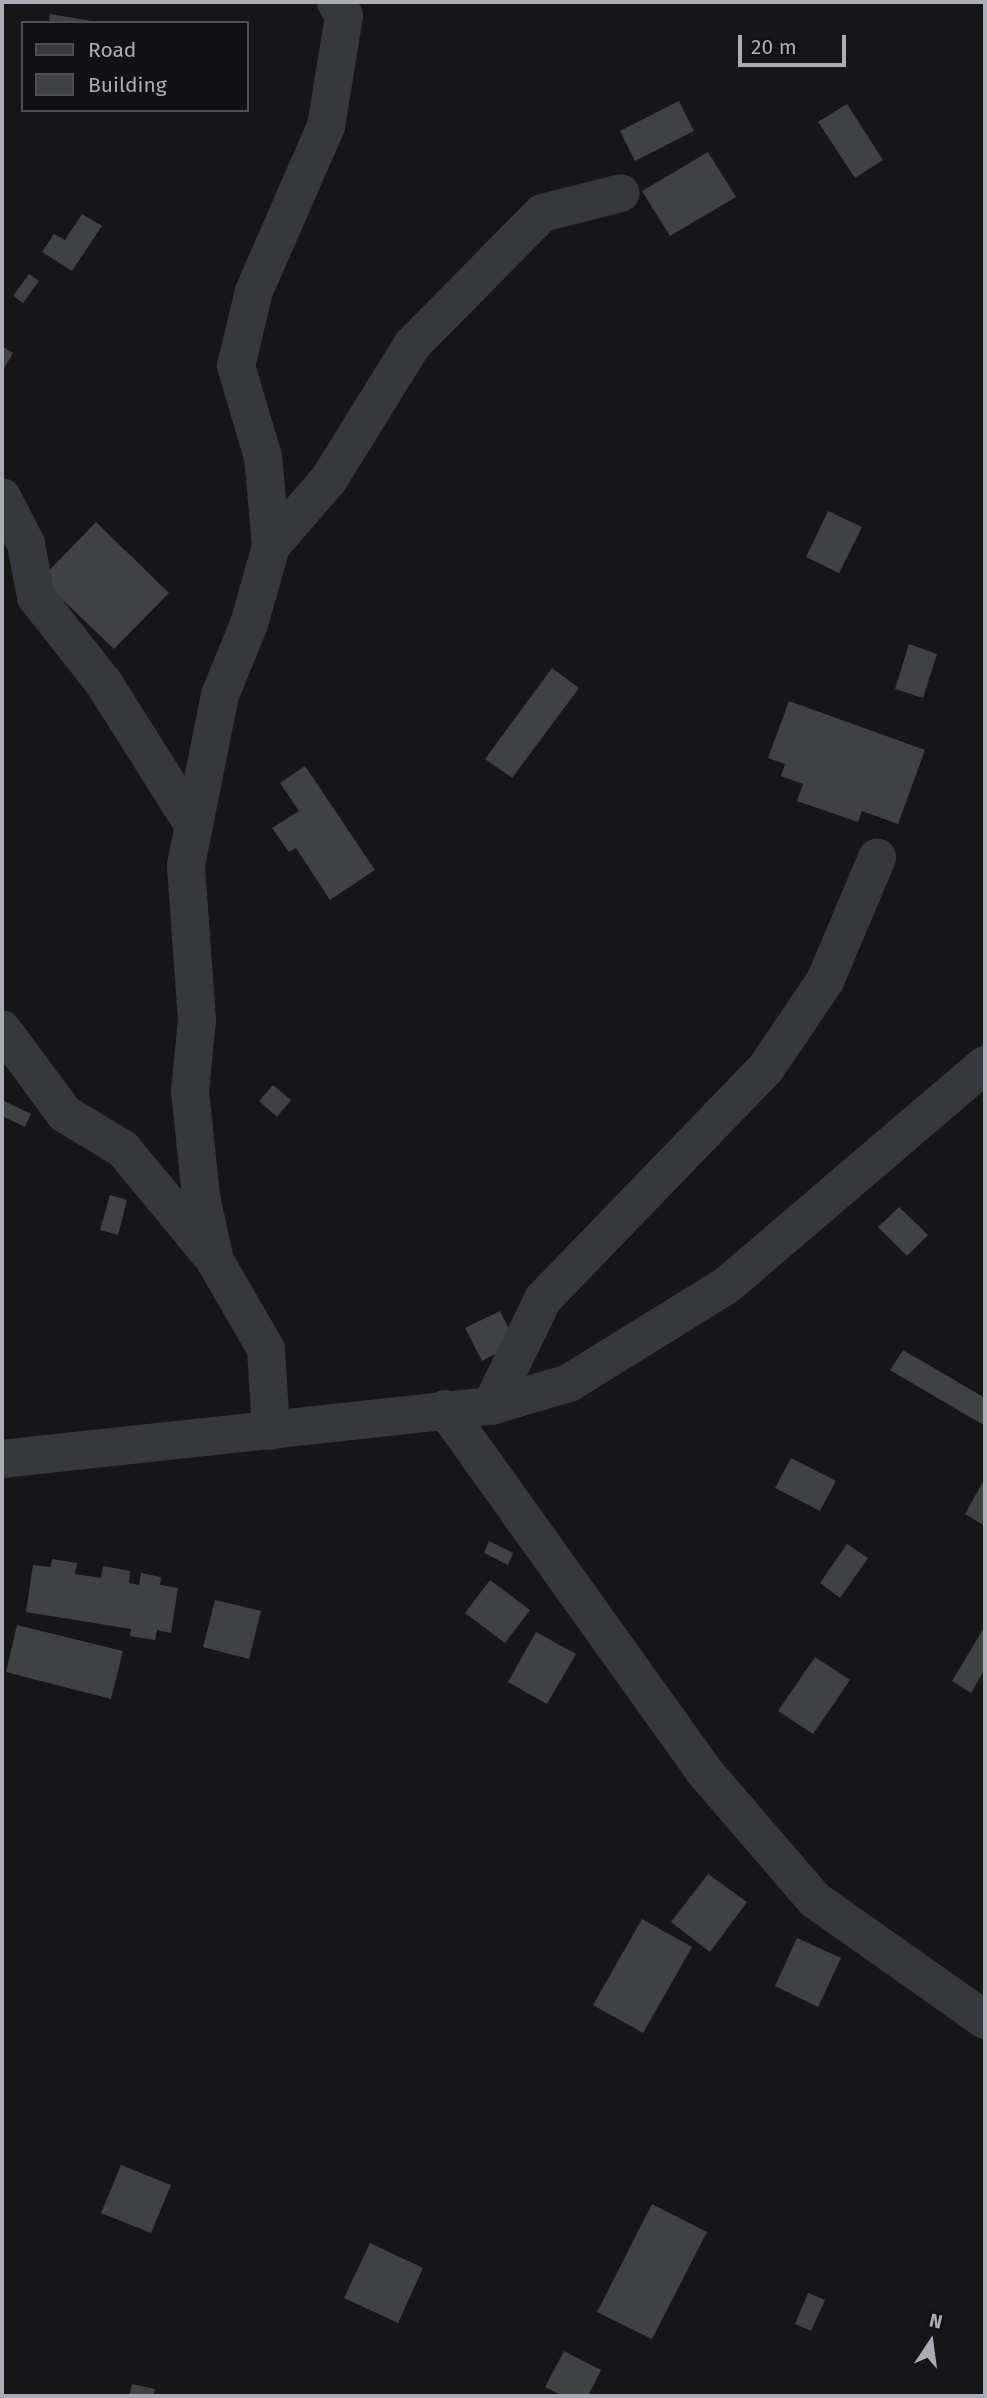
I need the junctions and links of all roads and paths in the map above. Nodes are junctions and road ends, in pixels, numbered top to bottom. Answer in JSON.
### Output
{"nodes":[{"id":1,"x":336,"y":2,"type":"edge"},
{"id":2,"x":621,"y":193,"type":"dead end"},
{"id":3,"x":2,"y":497,"type":"edge"},
{"id":4,"x":271,"y":547,"type":"junction"},
{"id":5,"x":192,"y":823,"type":"junction"},
{"id":6,"x":877,"y":858,"type":"dead end"},
{"id":7,"x":2,"y":1030,"type":"edge"},
{"id":8,"x":985,"y":1065,"type":"edge"},
{"id":9,"x":215,"y":1261,"type":"junction"},
{"id":10,"x":491,"y":1406,"type":"junction"},
{"id":11,"x":444,"y":1409,"type":"junction"},
{"id":12,"x":271,"y":1431,"type":"junction"},
{"id":13,"x":2,"y":1459,"type":"edge"},
{"id":14,"x":985,"y":2020,"type":"edge"}],
"edges":[{"from":1,"to":4,"type":"street"},
{"from":2,"to":4,"type":"street"},
{"from":3,"to":5,"type":"street"},
{"from":4,"to":5,"type":"street"},
{"from":5,"to":9,"type":"street"},
{"from":6,"to":10,"type":"street"},
{"from":7,"to":9,"type":"street"},
{"from":8,"to":10,"type":"street"},
{"from":9,"to":12,"type":"street"},
{"from":10,"to":11,"type":"street"},
{"from":11,"to":12,"type":"street"},
{"from":11,"to":14,"type":"street"},
{"from":12,"to":13,"type":"street"}]}
